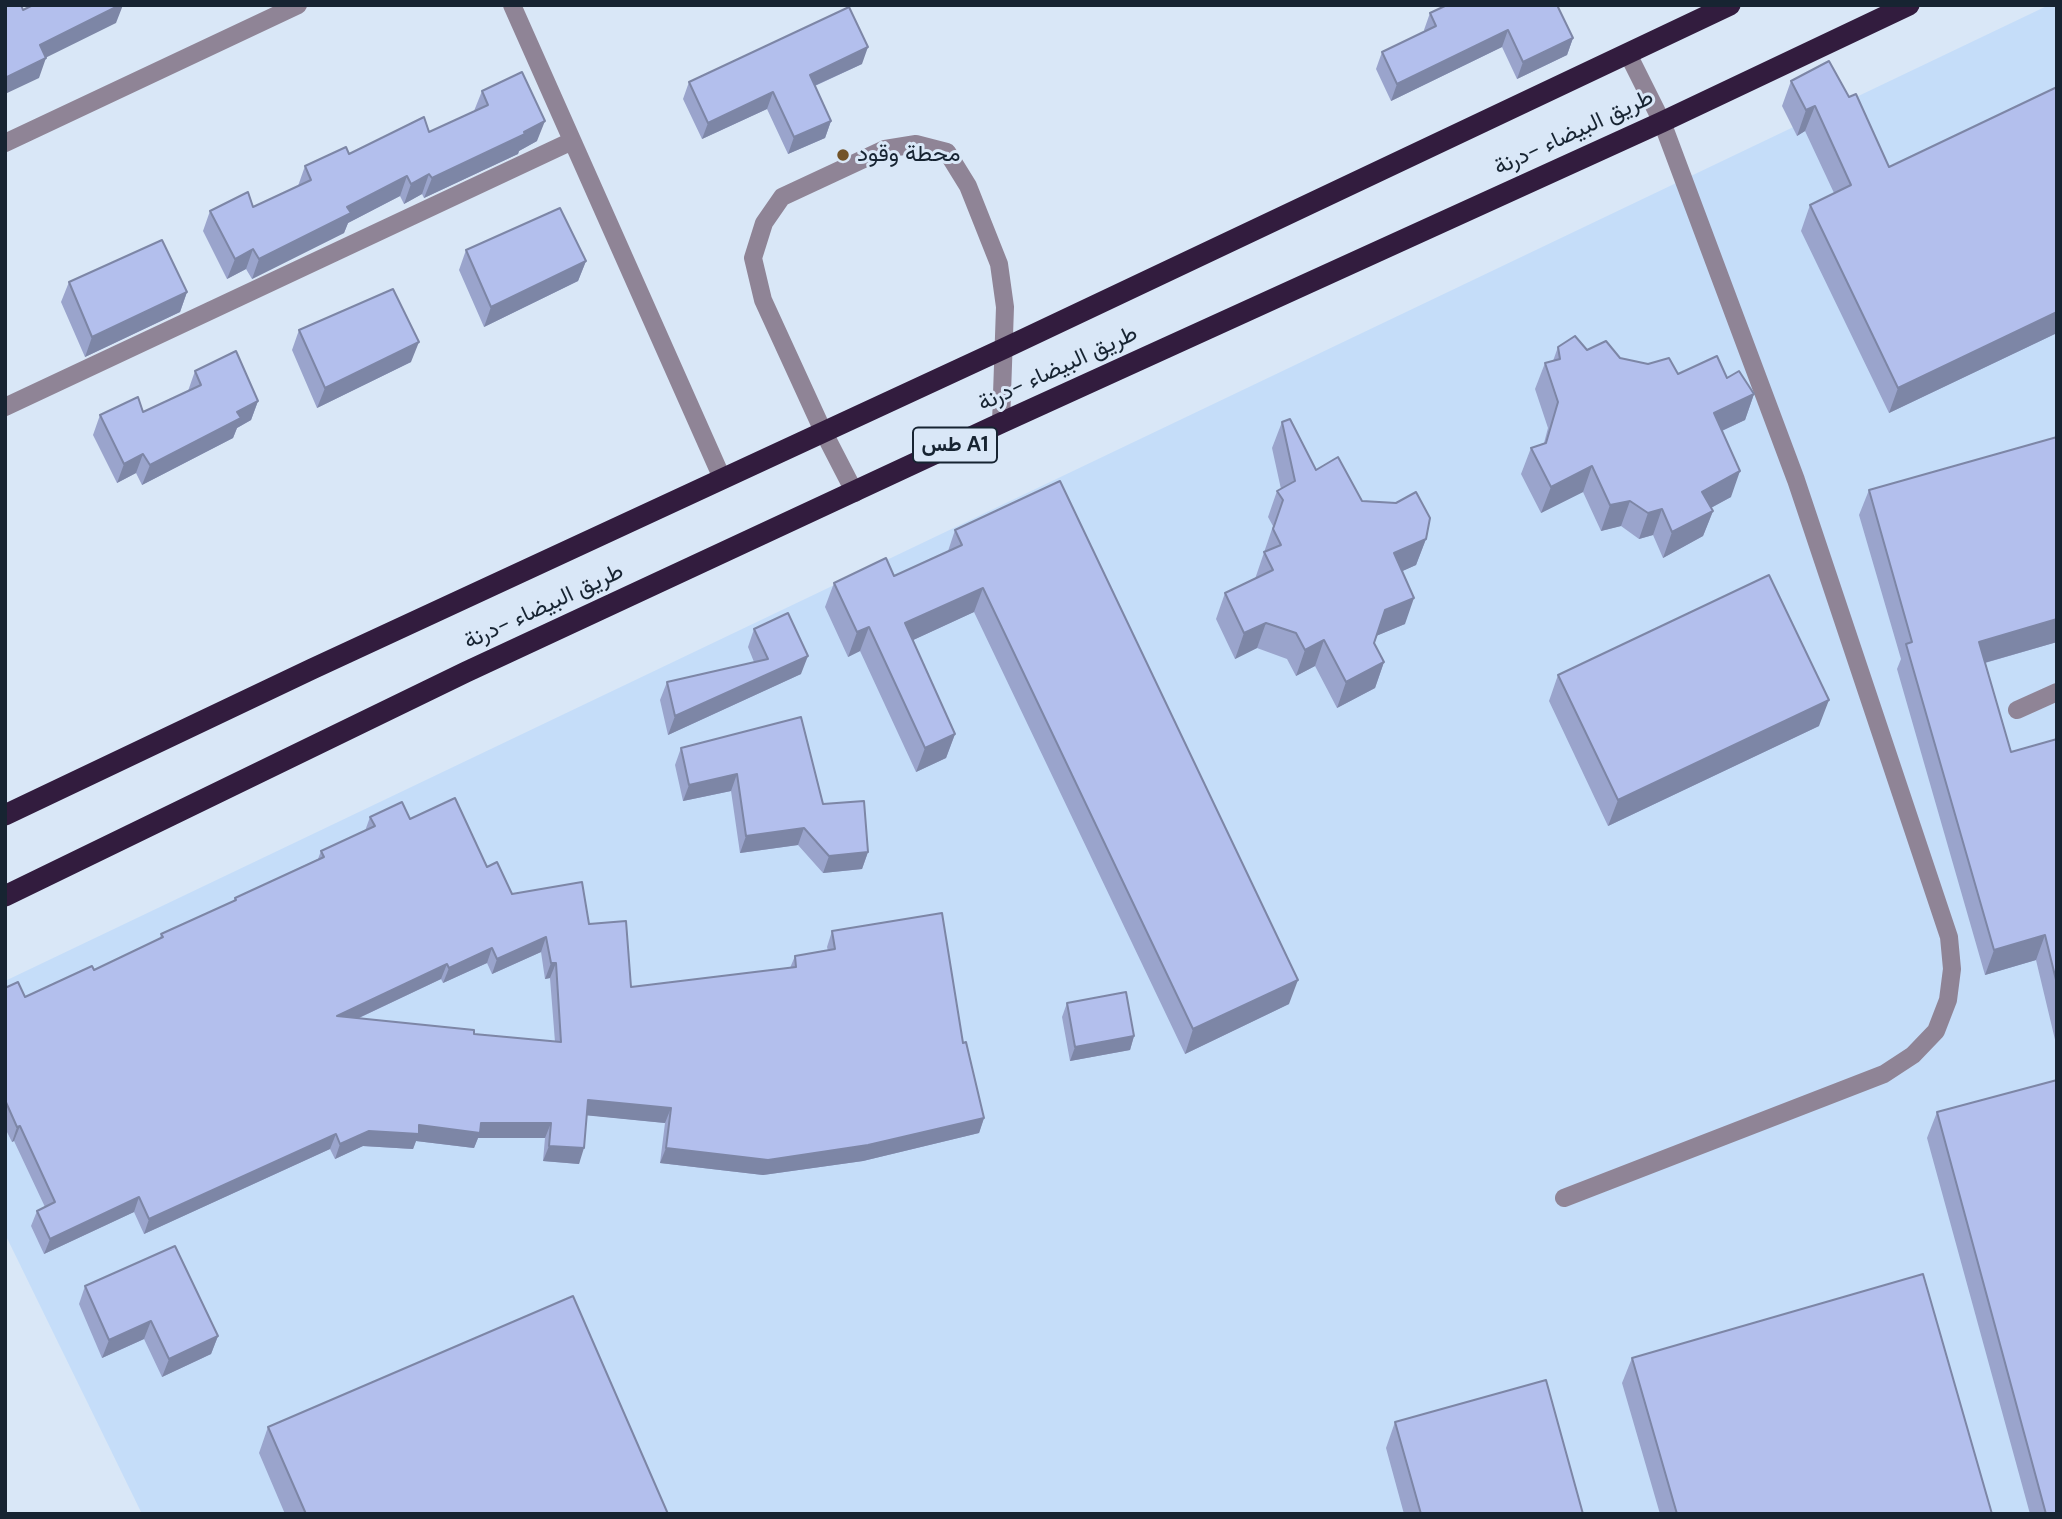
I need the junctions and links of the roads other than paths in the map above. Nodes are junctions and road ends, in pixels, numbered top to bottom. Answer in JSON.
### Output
{"nodes":[{"id":1,"x":298,"y":5,"type":"edge"},
{"id":2,"x":512,"y":5,"type":"edge"},
{"id":3,"x":1730,"y":5,"type":"edge"},
{"id":4,"x":1909,"y":5,"type":"edge"},
{"id":5,"x":1628,"y":54,"type":"junction"},
{"id":6,"x":1662,"y":122,"type":"junction"},
{"id":7,"x":572,"y":141,"type":"junction"},
{"id":8,"x":5,"y":143,"type":"edge"},
{"id":9,"x":1005,"y":348,"type":"junction"},
{"id":10,"x":5,"y":407,"type":"edge"},
{"id":11,"x":1001,"y":423,"type":"junction"},
{"id":12,"x":823,"y":431,"type":"junction"},
{"id":13,"x":722,"y":478,"type":"junction"},
{"id":14,"x":855,"y":493,"type":"junction"},
{"id":15,"x":2057,"y":692,"type":"edge"},
{"id":16,"x":2017,"y":710,"type":"dead end"},
{"id":17,"x":5,"y":814,"type":"edge"},
{"id":18,"x":5,"y":896,"type":"edge"},
{"id":19,"x":1564,"y":1198,"type":"dead end"}],
"edges":[{"from":1,"to":8,"type":"street"},
{"from":2,"to":7,"type":"street"},
{"from":3,"to":5,"type":"highway","name":"طريق البيضاء -درنة"},
{"from":4,"to":6,"type":"highway","name":"طريق البيضاء -درنة","number":"طس A1"},
{"from":5,"to":6,"type":"street"},
{"from":5,"to":9,"type":"highway","name":"طريق البيضاء -درنة"},
{"from":6,"to":11,"type":"highway","name":"طريق البيضاء -درنة","number":"طس A1"},
{"from":6,"to":19,"type":"street"},
{"from":7,"to":10,"type":"street"},
{"from":7,"to":13,"type":"street"},
{"from":9,"to":11,"type":"street"},
{"from":9,"to":12,"type":"highway","name":"طريق البيضاء -درنة"},
{"from":9,"to":12,"type":"street"},
{"from":11,"to":14,"type":"highway","name":"طريق البيضاء -درنة","number":"طس A1"},
{"from":12,"to":13,"type":"highway","name":"طريق البيضاء -درنة"},
{"from":12,"to":14,"type":"street"},
{"from":13,"to":17,"type":"highway","name":"طريق البيضاء -درنة"},
{"from":14,"to":18,"type":"highway","name":"طريق البيضاء -درنة","number":"طس A1"},
{"from":15,"to":16,"type":"street"}]}
